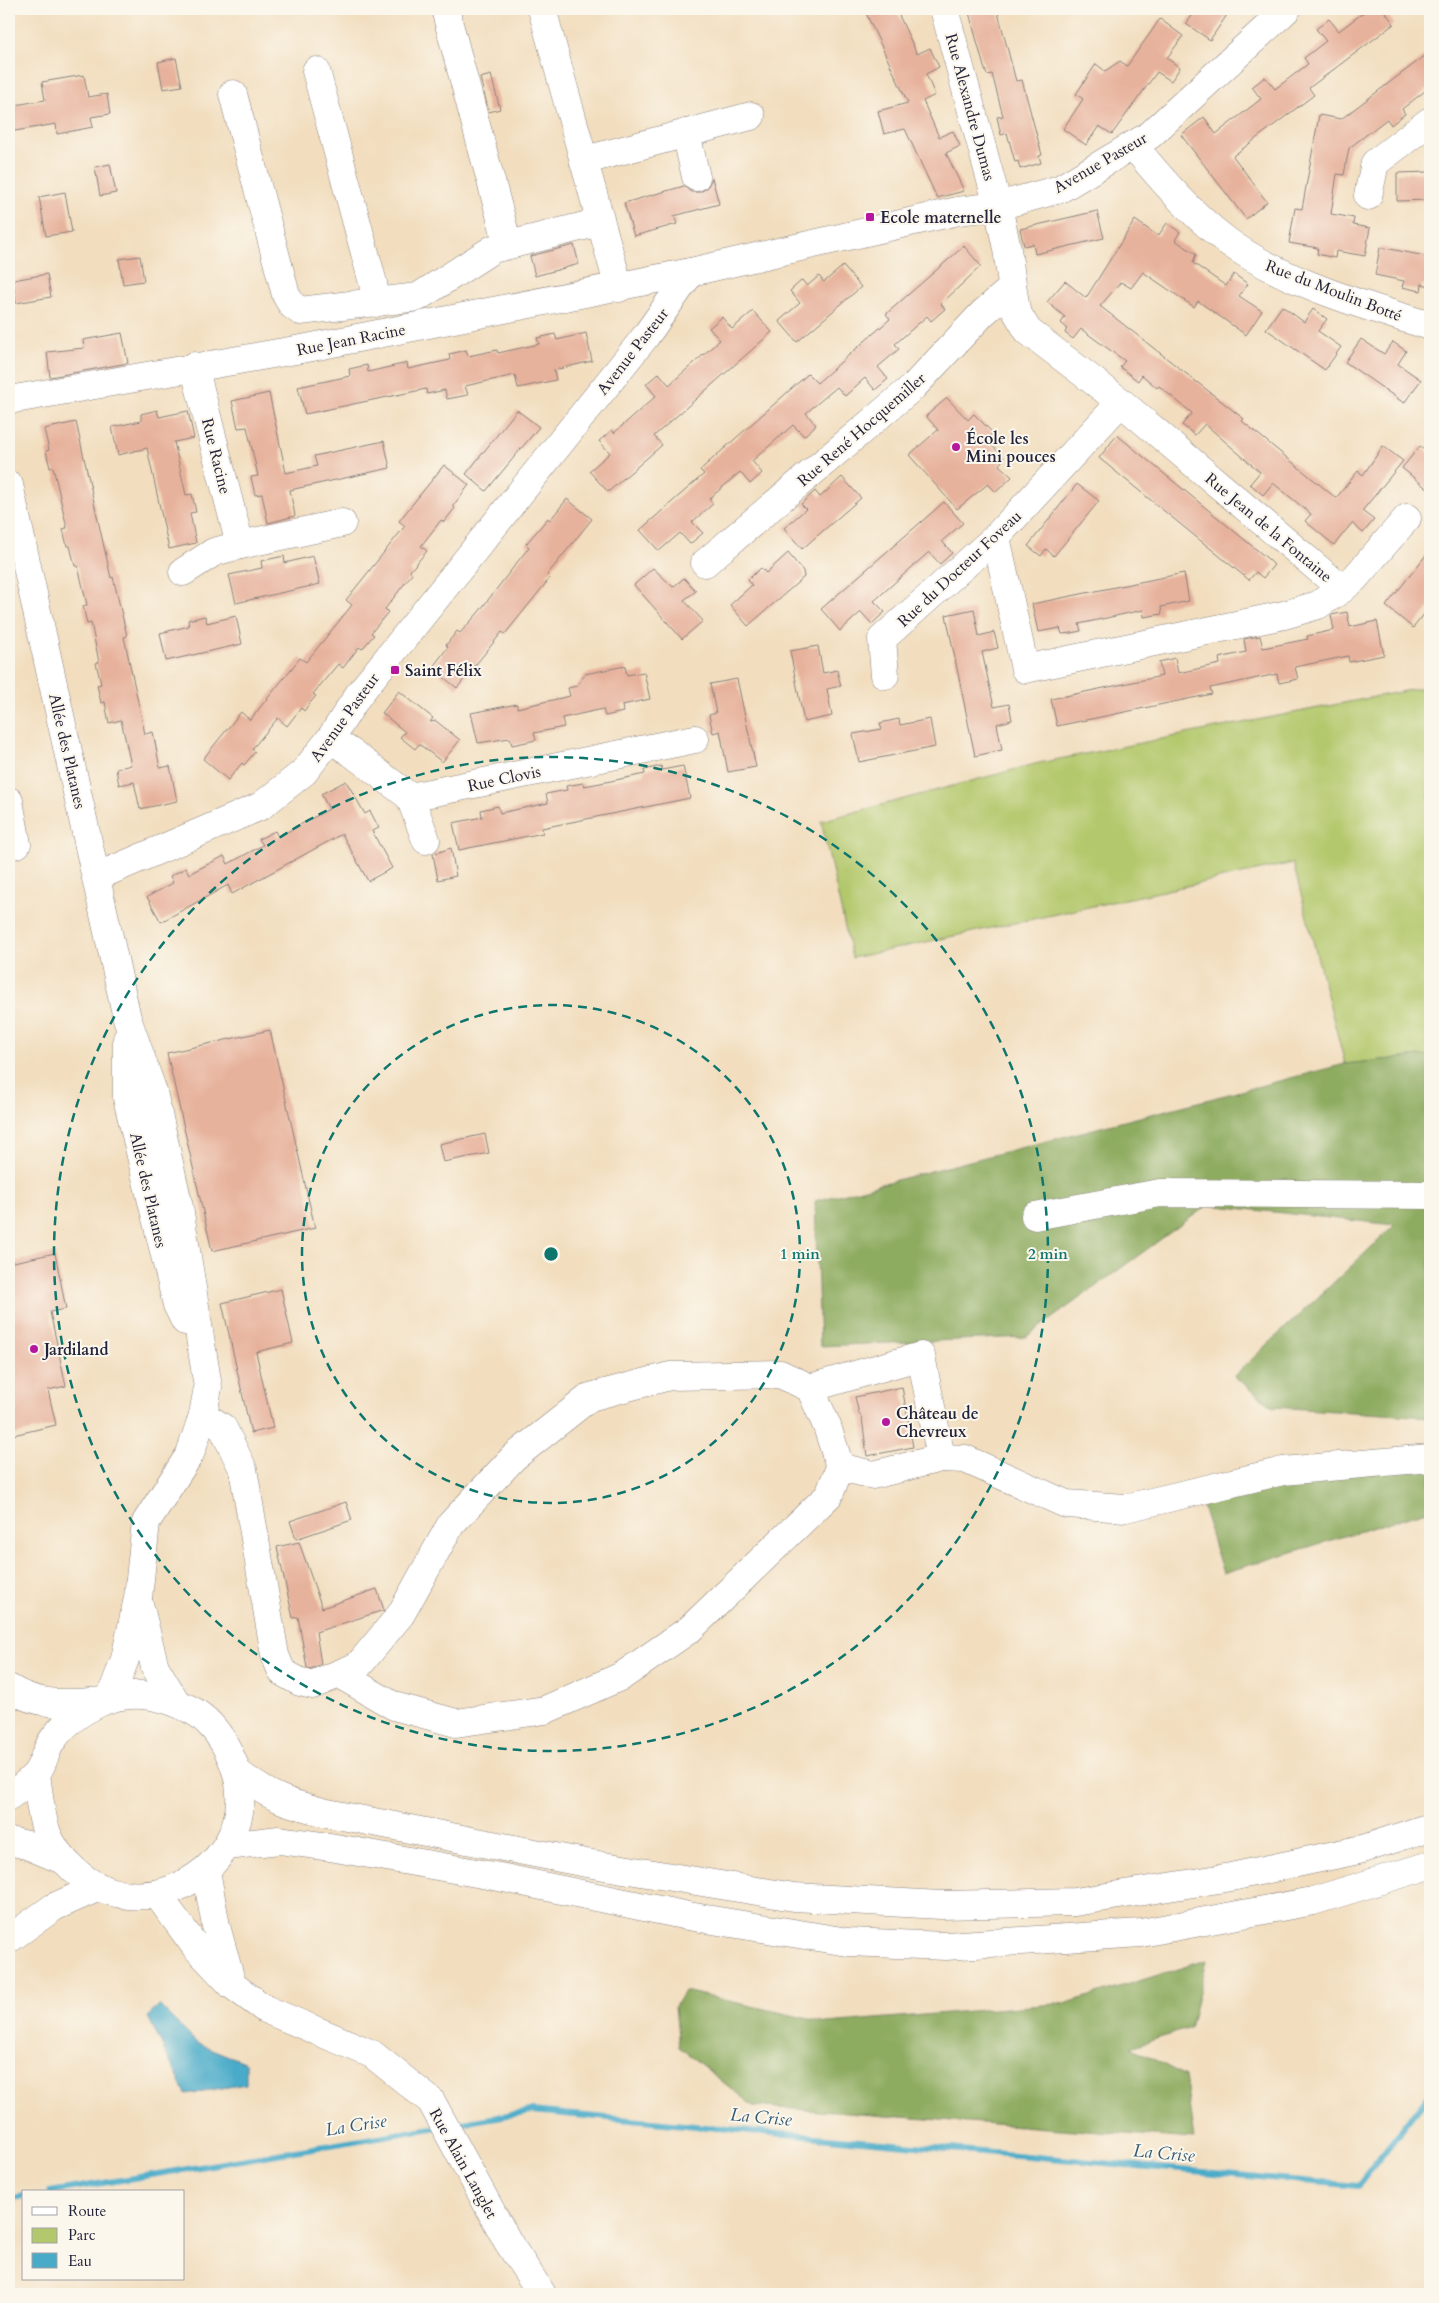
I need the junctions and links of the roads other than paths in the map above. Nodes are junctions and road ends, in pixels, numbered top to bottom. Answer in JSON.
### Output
{"nodes":[{"id":1,"x":445,"y":9,"type":"edge"},
{"id":2,"x":542,"y":9,"type":"edge"},
{"id":3,"x":944,"y":9,"type":"edge"},
{"id":4,"x":1287,"y":9,"type":"edge"},
{"id":5,"x":316,"y":71,"type":"dead end"},
{"id":6,"x":233,"y":94,"type":"dead end"},
{"id":7,"x":751,"y":116,"type":"dead end"},
{"id":8,"x":1430,"y":121,"type":"edge"},
{"id":9,"x":686,"y":133,"type":"junction"},
{"id":10,"x":1133,"y":145,"type":"junction"},
{"id":11,"x":584,"y":163,"type":"junction"},
{"id":12,"x":696,"y":177,"type":"dead end"},
{"id":13,"x":1368,"y":196,"type":"dead end"},
{"id":14,"x":998,"y":206,"type":"junction"},
{"id":15,"x":598,"y":217,"type":"junction"},
{"id":16,"x":508,"y":245,"type":"junction"},
{"id":17,"x":692,"y":272,"type":"junction"},
{"id":18,"x":619,"y":288,"type":"junction"},
{"id":19,"x":1012,"y":288,"type":"junction"},
{"id":20,"x":376,"y":302,"type":"junction"},
{"id":21,"x":1430,"y":326,"type":"edge"},
{"id":22,"x":194,"y":366,"type":"junction"},
{"id":23,"x":9,"y":400,"type":"edge"},
{"id":24,"x":1121,"y":402,"type":"junction"},
{"id":25,"x":9,"y":485,"type":"edge"},
{"id":26,"x":1406,"y":518,"type":"dead end"},
{"id":27,"x":342,"y":523,"type":"dead end"},
{"id":28,"x":996,"y":537,"type":"junction"},
{"id":29,"x":240,"y":545,"type":"junction"},
{"id":30,"x":705,"y":563,"type":"dead end"},
{"id":31,"x":183,"y":572,"type":"dead end"},
{"id":32,"x":1342,"y":589,"type":"junction"},
{"id":33,"x":885,"y":675,"type":"dead end"},
{"id":34,"x":330,"y":739,"type":"junction"},
{"id":35,"x":695,"y":739,"type":"dead end"},
{"id":36,"x":410,"y":797,"type":"junction"},
{"id":37,"x":9,"y":801,"type":"edge"},
{"id":38,"x":426,"y":840,"type":"dead end"},
{"id":39,"x":9,"y":846,"type":"edge"},
{"id":40,"x":96,"y":877,"type":"junction"},
{"id":41,"x":1430,"y":1196,"type":"edge"},
{"id":42,"x":1035,"y":1216,"type":"dead end"},
{"id":43,"x":810,"y":1388,"type":"junction"},
{"id":44,"x":203,"y":1415,"type":"junction"},
{"id":45,"x":941,"y":1458,"type":"junction"},
{"id":46,"x":1430,"y":1458,"type":"edge"},
{"id":47,"x":840,"y":1468,"type":"junction"},
{"id":48,"x":138,"y":1598,"type":"junction"},
{"id":49,"x":338,"y":1674,"type":"junction"},
{"id":50,"x":9,"y":1688,"type":"edge"},
{"id":51,"x":106,"y":1700,"type":"junction"},
{"id":52,"x":176,"y":1702,"type":"junction"},
{"id":53,"x":238,"y":1773,"type":"junction"},
{"id":54,"x":36,"y":1774,"type":"junction"},
{"id":55,"x":9,"y":1796,"type":"edge"},
{"id":56,"x":1430,"y":1827,"type":"edge"},
{"id":57,"x":9,"y":1841,"type":"edge"},
{"id":58,"x":227,"y":1846,"type":"junction"},
{"id":59,"x":63,"y":1860,"type":"junction"},
{"id":60,"x":1430,"y":1865,"type":"edge"},
{"id":61,"x":206,"y":1871,"type":"junction"},
{"id":62,"x":98,"y":1886,"type":"junction"},
{"id":63,"x":157,"y":1894,"type":"junction"},
{"id":64,"x":9,"y":1939,"type":"edge"},
{"id":65,"x":232,"y":1985,"type":"junction"},
{"id":66,"x":542,"y":2294,"type":"edge"}],
"edges":[{"from":1,"to":16,"type":"main road"},
{"from":2,"to":11,"type":"main road"},
{"from":3,"to":14,"type":"main road","name":"Rue Alexandre Dumas"},
{"from":4,"to":10,"type":"main road","name":"Avenue Pasteur"},
{"from":5,"to":20,"type":"main road"},
{"from":6,"to":20,"type":"main road"},
{"from":7,"to":9,"type":"main road"},
{"from":8,"to":13,"type":"main road"},
{"from":9,"to":11,"type":"main road"},
{"from":9,"to":12,"type":"main road"},
{"from":10,"to":14,"type":"main road","name":"Avenue Pasteur"},
{"from":10,"to":21,"type":"main road","name":"Rue du Moulin Botté"},
{"from":11,"to":15,"type":"main road"},
{"from":14,"to":17,"type":"main road","name":"Avenue Pasteur"},
{"from":14,"to":19,"type":"main road","name":"Rue Jean de la Fontaine"},
{"from":15,"to":16,"type":"main road"},
{"from":15,"to":18,"type":"main road"},
{"from":16,"to":20,"type":"main road"},
{"from":17,"to":18,"type":"main road","name":"Rue Jean Racine"},
{"from":17,"to":34,"type":"main road","name":"Avenue Pasteur"},
{"from":18,"to":22,"type":"main road","name":"Rue Jean Racine"},
{"from":19,"to":24,"type":"main road","name":"Rue Jean de la Fontaine"},
{"from":19,"to":30,"type":"main road","name":"Rue René Hocquemiller"},
{"from":22,"to":23,"type":"main road","name":"Rue Jean Racine"},
{"from":22,"to":29,"type":"main road","name":"Rue Racine"},
{"from":24,"to":28,"type":"main road","name":"Rue du Docteur Foveau"},
{"from":24,"to":32,"type":"main road","name":"Rue Jean de la Fontaine"},
{"from":25,"to":40,"type":"main road","name":"Allée des Platanes"},
{"from":26,"to":32,"type":"main road"},
{"from":27,"to":29,"type":"main road"},
{"from":28,"to":32,"type":"main road","name":"Rue Jean de la Fontaine"},
{"from":28,"to":33,"type":"main road","name":"Rue du Docteur Foveau"},
{"from":29,"to":31,"type":"main road"},
{"from":34,"to":36,"type":"main road"},
{"from":34,"to":40,"type":"main road","name":"Avenue Pasteur"},
{"from":35,"to":36,"type":"main road","name":"Rue Clovis"},
{"from":36,"to":38,"type":"main road"},
{"from":37,"to":39,"type":"main road"},
{"from":40,"to":44,"type":"main road","name":"Allée des Platanes"},
{"from":41,"to":42,"type":"main road"},
{"from":43,"to":45,"type":"main road"},
{"from":43,"to":47,"type":"main road"},
{"from":43,"to":49,"type":"main road"},
{"from":44,"to":48,"type":"main road","name":"Allée des Platanes"},
{"from":44,"to":49,"type":"main road"},
{"from":45,"to":46,"type":"main road"},
{"from":45,"to":47,"type":"main road"},
{"from":47,"to":49,"type":"main road"},
{"from":48,"to":51,"type":"main road","name":"Allée des Platanes"},
{"from":48,"to":52,"type":"main road","name":"Allée des Platanes"},
{"from":50,"to":51,"type":"main road"},
{"from":51,"to":52,"type":"main road"},
{"from":51,"to":54,"type":"main road"},
{"from":52,"to":53,"type":"main road"},
{"from":53,"to":56,"type":"main road"},
{"from":53,"to":58,"type":"main road"},
{"from":54,"to":55,"type":"main road"},
{"from":54,"to":59,"type":"main road"},
{"from":57,"to":59,"type":"main road"},
{"from":58,"to":60,"type":"main road"},
{"from":58,"to":61,"type":"main road"},
{"from":59,"to":62,"type":"main road"},
{"from":61,"to":63,"type":"main road"},
{"from":61,"to":65,"type":"main road"},
{"from":62,"to":63,"type":"main road"},
{"from":62,"to":64,"type":"main road"},
{"from":63,"to":65,"type":"main road","name":"Rue Alain Langlet"},
{"from":65,"to":66,"type":"main road","name":"Rue Alain Langlet"}]}
